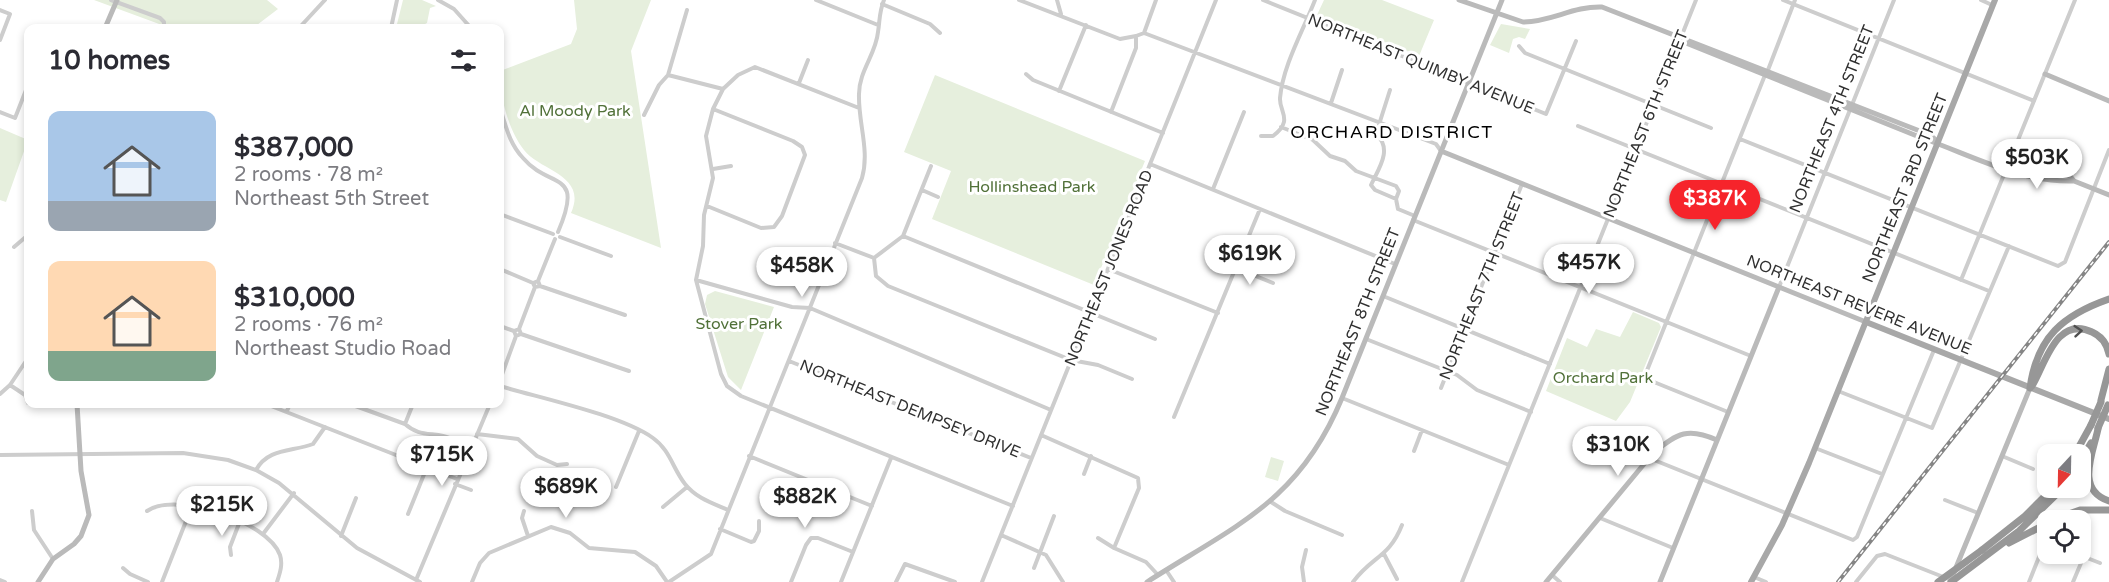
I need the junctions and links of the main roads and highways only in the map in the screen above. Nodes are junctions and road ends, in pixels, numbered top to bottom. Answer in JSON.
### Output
{"nodes":[{"id":1,"x":1459,"y":0,"type":"edge"},
{"id":2,"x":1502,"y":0,"type":"edge"},
{"id":3,"x":115,"y":1,"type":"edge"},
{"id":4,"x":1994,"y":2,"type":"edge"},
{"id":5,"x":1496,"y":14,"type":"junction"},
{"id":6,"x":106,"y":24,"type":"edge"},
{"id":7,"x":2045,"y":74,"type":"road end"},
{"id":8,"x":2109,"y":101,"type":"edge"},
{"id":9,"x":1938,"y":142,"type":"junction"},
{"id":10,"x":1442,"y":151,"type":"junction"},
{"id":11,"x":2109,"y":195,"type":"edge"},
{"id":12,"x":1779,"y":287,"type":"junction"},
{"id":13,"x":2109,"y":299,"type":"edge"},
{"id":14,"x":1866,"y":322,"type":"junction"},
{"id":15,"x":2109,"y":354,"type":"edge"},
{"id":16,"x":2109,"y":369,"type":"edge"},
{"id":17,"x":2109,"y":382,"type":"edge"},
{"id":18,"x":2030,"y":388,"type":"junction"},
{"id":19,"x":2105,"y":403,"type":"edge"},
{"id":20,"x":77,"y":408,"type":"edge"},
{"id":21,"x":2109,"y":419,"type":"edge"},
{"id":22,"x":2096,"y":427,"type":"junction"},
{"id":23,"x":1717,"y":440,"type":"junction"},
{"id":24,"x":2083,"y":444,"type":"edge"},
{"id":25,"x":2088,"y":444,"type":"edge"},
{"id":26,"x":2043,"y":498,"type":"edge"},
{"id":27,"x":2053,"y":498,"type":"edge"},
{"id":28,"x":2109,"y":501,"type":"edge"},
{"id":29,"x":2091,"y":510,"type":"edge"},
{"id":30,"x":2109,"y":510,"type":"edge"},
{"id":31,"x":2037,"y":528,"type":"edge"},
{"id":32,"x":1994,"y":551,"type":"junction"},
{"id":33,"x":1752,"y":579,"type":"edge"},
{"id":34,"x":1951,"y":581,"type":"edge"},
{"id":35,"x":38,"y":582,"type":"edge"},
{"id":36,"x":1147,"y":582,"type":"edge"},
{"id":37,"x":1546,"y":582,"type":"edge"},
{"id":38,"x":1660,"y":582,"type":"edge"},
{"id":39,"x":1938,"y":582,"type":"edge"}],
"edges":[{"from":1,"to":5,"type":"main road"},
{"from":2,"to":5,"type":"main road","name":"NORTHEAST 8TH STREET"},
{"from":3,"to":6,"type":"main road"},
{"from":4,"to":9,"type":"main road","name":"NORTHEAST 3RD STREET"},
{"from":5,"to":9,"type":"main road"},
{"from":5,"to":10,"type":"main road","name":"NORTHEAST 8TH STREET"},
{"from":7,"to":8,"type":"main road"},
{"from":9,"to":11,"type":"main road"},
{"from":9,"to":14,"type":"main road","name":"NORTHEAST 3RD STREET"},
{"from":10,"to":12,"type":"main road","name":"NORTHEAST REVERE AVENUE"},
{"from":10,"to":36,"type":"main road","name":"NORTHEAST 8TH STREET"},
{"from":12,"to":14,"type":"main road","name":"NORTHEAST REVERE AVENUE"},
{"from":12,"to":23,"type":"main road","name":"NORTHEAST 4TH STREET"},
{"from":13,"to":18,"type":"highway"},
{"from":14,"to":18,"type":"main road","name":"NORTHEAST REVERE AVENUE"},
{"from":14,"to":33,"type":"main road","name":"NORTHEAST 3RD STREET"},
{"from":18,"to":15,"type":"highway","one_way":true},
{"from":16,"to":19,"type":"highway"},
{"from":17,"to":19,"type":"highway"},
{"from":18,"to":21,"type":"main road","name":"NORTHEAST REVERE AVENUE"},
{"from":18,"to":34,"type":"main road"},
{"from":19,"to":22,"type":"highway","bridge":true},
{"from":20,"to":35,"type":"main road"},
{"from":22,"to":24,"type":"highway"},
{"from":22,"to":25,"type":"highway"},
{"from":22,"to":28,"type":"highway"},
{"from":23,"to":37,"type":"main road"},
{"from":23,"to":38,"type":"main road","name":"NORTHEAST 4TH STREET"},
{"from":26,"to":39,"type":"highway","bridge":true},
{"from":27,"to":32,"type":"highway"},
{"from":29,"to":30,"type":"highway"},
{"from":31,"to":32,"type":"highway"},
{"from":32,"to":34,"type":"highway"}]}
